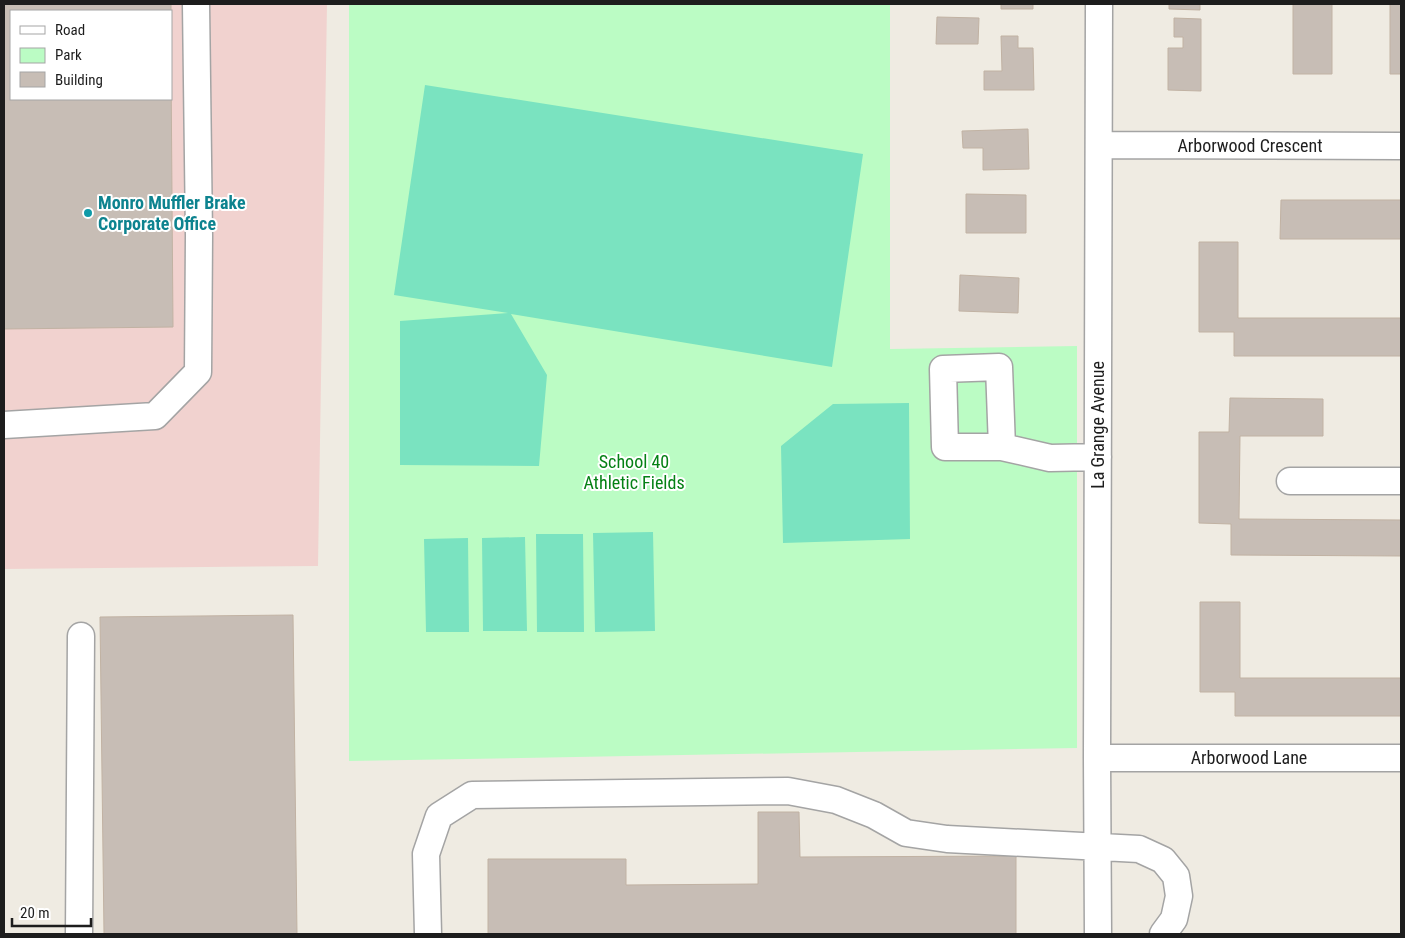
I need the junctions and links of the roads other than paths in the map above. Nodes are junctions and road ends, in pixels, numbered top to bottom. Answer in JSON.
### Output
{"nodes":[{"id":1,"x":196,"y":4,"type":"edge"},
{"id":2,"x":1099,"y":4,"type":"edge"},
{"id":3,"x":1098,"y":146,"type":"junction"},
{"id":4,"x":1401,"y":146,"type":"edge"},
{"id":5,"x":4,"y":424,"type":"edge"},
{"id":6,"x":1002,"y":447,"type":"dead end"},
{"id":7,"x":1098,"y":457,"type":"junction"},
{"id":8,"x":1290,"y":481,"type":"dead end"},
{"id":9,"x":1401,"y":482,"type":"edge"},
{"id":10,"x":81,"y":636,"type":"dead end"},
{"id":11,"x":1097,"y":758,"type":"junction"},
{"id":12,"x":1401,"y":758,"type":"edge"},
{"id":13,"x":1097,"y":847,"type":"junction"},
{"id":14,"x":79,"y":934,"type":"edge"},
{"id":15,"x":428,"y":934,"type":"edge"},
{"id":16,"x":1098,"y":934,"type":"edge"},
{"id":17,"x":1163,"y":934,"type":"edge"}],
"edges":[{"from":1,"to":5,"type":"street"},
{"from":2,"to":3,"type":"street","name":"La Grange Avenue"},
{"from":3,"to":4,"type":"street","name":"Arborwood Crescent"},
{"from":3,"to":7,"type":"street","name":"La Grange Avenue"},
{"from":6,"to":7,"type":"street"},
{"from":7,"to":11,"type":"street","name":"La Grange Avenue"},
{"from":8,"to":9,"type":"street"},
{"from":10,"to":14,"type":"street"},
{"from":11,"to":12,"type":"street","name":"Arborwood Lane"},
{"from":11,"to":13,"type":"street","name":"La Grange Avenue"},
{"from":13,"to":15,"type":"street"},
{"from":13,"to":16,"type":"street","name":"La Grange Avenue"},
{"from":13,"to":17,"type":"street"}]}
